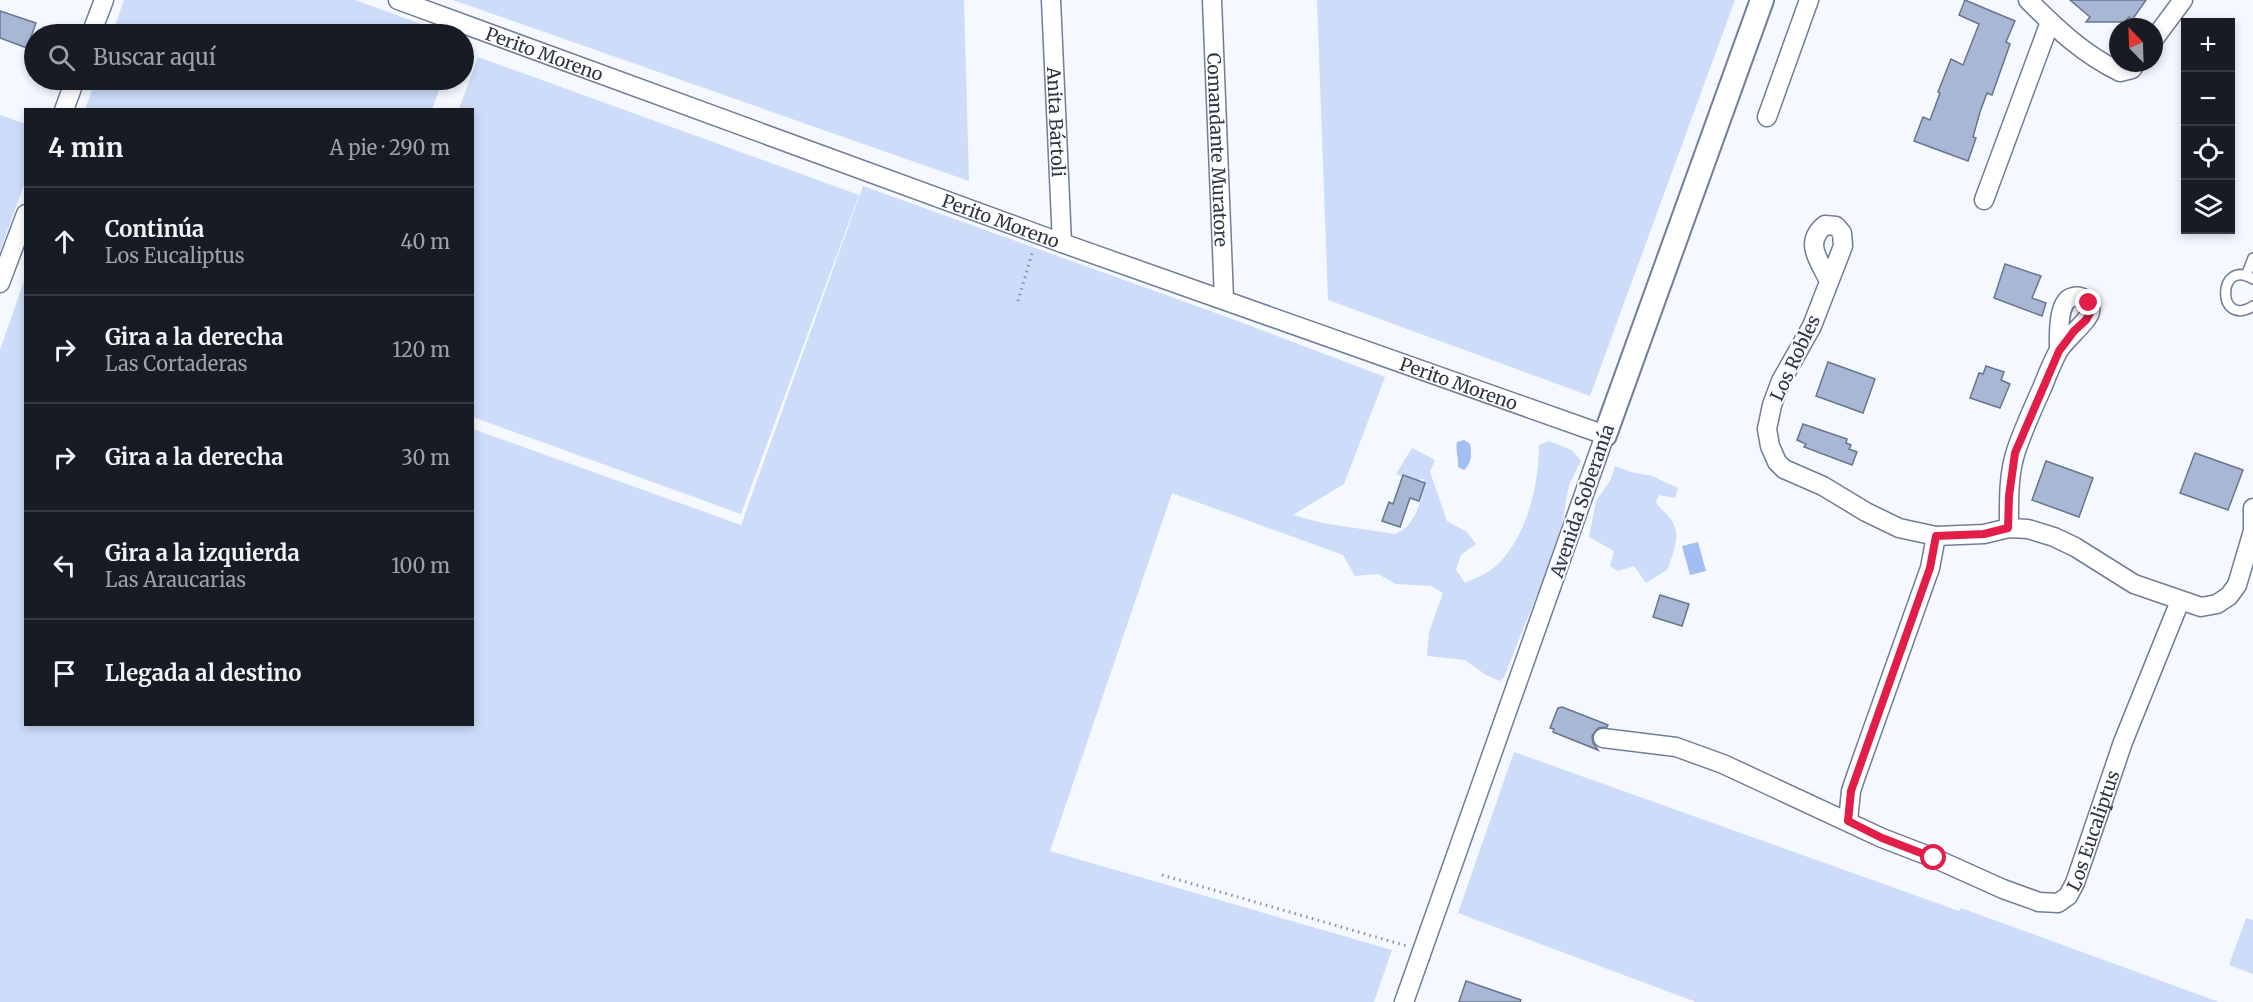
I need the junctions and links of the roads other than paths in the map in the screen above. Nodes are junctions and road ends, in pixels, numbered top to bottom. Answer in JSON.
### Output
{"nodes":[{"id":1,"x":104,"y":0,"type":"edge"},
{"id":2,"x":398,"y":0,"type":"edge"},
{"id":3,"x":1051,"y":0,"type":"edge"},
{"id":4,"x":1212,"y":0,"type":"edge"},
{"id":5,"x":1762,"y":0,"type":"edge"},
{"id":6,"x":1809,"y":0,"type":"edge"},
{"id":7,"x":2028,"y":0,"type":"edge"},
{"id":8,"x":2169,"y":0,"type":"edge"},
{"id":9,"x":2183,"y":0,"type":"edge"},
{"id":10,"x":2160,"y":18,"type":"edge"},
{"id":11,"x":2050,"y":22,"type":"junction"},
{"id":12,"x":95,"y":24,"type":"edge"},
{"id":13,"x":464,"y":24,"type":"edge"},
{"id":14,"x":2163,"y":27,"type":"edge"},
{"id":15,"x":474,"y":28,"type":"edge"},
{"id":16,"x":2109,"y":67,"type":"edge"},
{"id":17,"x":71,"y":90,"type":"edge"},
{"id":18,"x":65,"y":108,"type":"edge"},
{"id":19,"x":1767,"y":117,"type":"dead end"},
{"id":20,"x":1984,"y":200,"type":"dead end"},
{"id":21,"x":24,"y":219,"type":"edge"},
{"id":22,"x":1062,"y":243,"type":"junction"},
{"id":23,"x":2253,"y":258,"type":"edge"},
{"id":24,"x":2250,"y":278,"type":"edge"},
{"id":25,"x":1828,"y":279,"type":"dead end"},
{"id":26,"x":0,"y":283,"type":"edge"},
{"id":27,"x":1224,"y":299,"type":"junction"},
{"id":28,"x":2253,"y":306,"type":"edge"},
{"id":29,"x":2059,"y":351,"type":"dead end"},
{"id":30,"x":1605,"y":435,"type":"junction"},
{"id":31,"x":2253,"y":508,"type":"edge"},
{"id":32,"x":2008,"y":528,"type":"junction"},
{"id":33,"x":2253,"y":531,"type":"edge"},
{"id":34,"x":1936,"y":536,"type":"junction"},
{"id":35,"x":2180,"y":601,"type":"junction"},
{"id":36,"x":1603,"y":738,"type":"dead end"},
{"id":37,"x":1848,"y":821,"type":"junction"},
{"id":38,"x":1404,"y":1002,"type":"edge"}],
"edges":[{"from":1,"to":12,"type":"street"},
{"from":2,"to":13,"type":"street","name":"Perito Moreno"},
{"from":3,"to":22,"type":"street","name":"Anita Bártoli"},
{"from":4,"to":27,"type":"street","name":"Comandante Muratore"},
{"from":5,"to":30,"type":"street","name":"Avenida Soberanía"},
{"from":6,"to":19,"type":"street"},
{"from":7,"to":11,"type":"street"},
{"from":8,"to":10,"type":"street"},
{"from":9,"to":14,"type":"street"},
{"from":11,"to":16,"type":"street"},
{"from":11,"to":20,"type":"street"},
{"from":15,"to":22,"type":"street","name":"Perito Moreno"},
{"from":17,"to":18,"type":"street"},
{"from":21,"to":26,"type":"street"},
{"from":22,"to":27,"type":"street","name":"Perito Moreno"},
{"from":23,"to":24,"type":"lane"},
{"from":24,"to":28,"type":"lane"},
{"from":25,"to":34,"type":"street","name":"Los Robles"},
{"from":27,"to":30,"type":"street","name":"Perito Moreno"},
{"from":29,"to":32,"type":"street"},
{"from":30,"to":38,"type":"street","name":"Avenida Soberanía"},
{"from":31,"to":33,"type":"street"},
{"from":32,"to":34,"type":"street"},
{"from":32,"to":35,"type":"street"},
{"from":33,"to":35,"type":"street"},
{"from":34,"to":37,"type":"street"},
{"from":35,"to":37,"type":"street","name":"Los Eucaliptus"},
{"from":36,"to":37,"type":"street","name":"Los Eucaliptus"}]}
